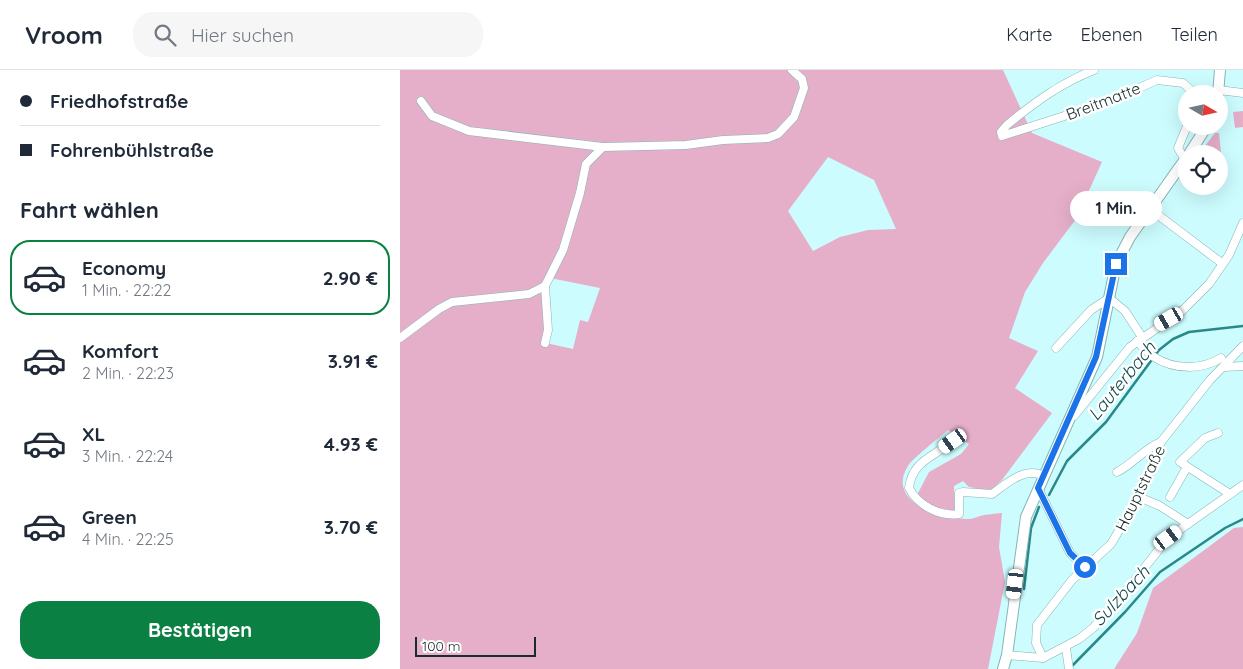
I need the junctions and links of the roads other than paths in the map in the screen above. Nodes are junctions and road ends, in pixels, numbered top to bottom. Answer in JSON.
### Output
{"nodes":[{"id":1,"x":792,"y":70,"type":"edge"},
{"id":2,"x":1094,"y":70,"type":"edge"},
{"id":3,"x":1220,"y":70,"type":"edge"},
{"id":4,"x":1185,"y":85,"type":"edge"},
{"id":5,"x":1219,"y":85,"type":"edge"},
{"id":6,"x":1228,"y":92,"type":"edge"},
{"id":7,"x":1243,"y":93,"type":"edge"},
{"id":8,"x":421,"y":101,"type":"dead end"},
{"id":9,"x":603,"y":147,"type":"junction"},
{"id":10,"x":1178,"y":170,"type":"edge"},
{"id":11,"x":1116,"y":196,"type":"dead end"},
{"id":12,"x":1148,"y":212,"type":"junction"},
{"id":13,"x":1243,"y":223,"type":"edge"},
{"id":14,"x":1223,"y":264,"type":"junction"},
{"id":15,"x":545,"y":286,"type":"junction"},
{"id":16,"x":1109,"y":298,"type":"junction"},
{"id":17,"x":400,"y":338,"type":"edge"},
{"id":18,"x":1139,"y":339,"type":"junction"},
{"id":19,"x":545,"y":343,"type":"dead end"},
{"id":20,"x":1243,"y":346,"type":"edge"},
{"id":21,"x":1056,"y":348,"type":"dead end"},
{"id":22,"x":1221,"y":358,"type":"dead end"},
{"id":23,"x":1243,"y":366,"type":"edge"},
{"id":24,"x":1225,"y":367,"type":"junction"},
{"id":25,"x":1067,"y":424,"type":"junction"},
{"id":26,"x":1218,"y":433,"type":"dead end"},
{"id":27,"x":958,"y":434,"type":"dead end"},
{"id":28,"x":1161,"y":442,"type":"junction"},
{"id":29,"x":1187,"y":467,"type":"junction"},
{"id":30,"x":1118,"y":472,"type":"dead end"},
{"id":31,"x":1043,"y":476,"type":"junction"},
{"id":32,"x":1243,"y":485,"type":"edge"},
{"id":33,"x":1038,"y":488,"type":"junction"},
{"id":34,"x":1230,"y":494,"type":"junction"},
{"id":35,"x":1139,"y":497,"type":"junction"},
{"id":36,"x":1170,"y":498,"type":"dead end"},
{"id":37,"x":1188,"y":524,"type":"junction"},
{"id":38,"x":1085,"y":567,"type":"junction"},
{"id":39,"x":1066,"y":648,"type":"junction"},
{"id":40,"x":1007,"y":655,"type":"junction"},
{"id":41,"x":1043,"y":658,"type":"junction"},
{"id":42,"x":1069,"y":666,"type":"edge"},
{"id":43,"x":1003,"y":669,"type":"edge"}],
"edges":[{"from":1,"to":9,"type":"street"},
{"from":2,"to":4,"type":"street","name":"Breitmatte"},
{"from":3,"to":5,"type":"main road"},
{"from":6,"to":7,"type":"street"},
{"from":8,"to":9,"type":"street"},
{"from":9,"to":15,"type":"street"},
{"from":10,"to":12,"type":"main road"},
{"from":11,"to":12,"type":"street"},
{"from":12,"to":14,"type":"street"},
{"from":12,"to":16,"type":"main road"},
{"from":13,"to":14,"type":"street"},
{"from":14,"to":18,"type":"street"},
{"from":15,"to":17,"type":"street"},
{"from":15,"to":19,"type":"street"},
{"from":16,"to":18,"type":"street"},
{"from":16,"to":21,"type":"street"},
{"from":16,"to":25,"type":"main road"},
{"from":18,"to":22,"type":"street"},
{"from":18,"to":25,"type":"street"},
{"from":20,"to":24,"type":"street","name":"Hauptstraße"},
{"from":23,"to":24,"type":"street"},
{"from":24,"to":28,"type":"street","name":"Hauptstraße"},
{"from":25,"to":31,"type":"main road"},
{"from":26,"to":29,"type":"street"},
{"from":27,"to":31,"type":"street"},
{"from":28,"to":30,"type":"street"},
{"from":28,"to":35,"type":"street","name":"Hauptstraße"},
{"from":29,"to":34,"type":"street"},
{"from":29,"to":36,"type":"street"},
{"from":31,"to":33,"type":"main road"},
{"from":32,"to":34,"type":"street"},
{"from":33,"to":38,"type":"street"},
{"from":33,"to":40,"type":"main road"},
{"from":34,"to":37,"type":"street"},
{"from":35,"to":37,"type":"street"},
{"from":35,"to":38,"type":"street","name":"Hauptstraße"},
{"from":37,"to":39,"type":"street"},
{"from":38,"to":41,"type":"street","name":"Hauptstraße"},
{"from":39,"to":41,"type":"street"},
{"from":39,"to":42,"type":"street"},
{"from":40,"to":41,"type":"street"},
{"from":40,"to":43,"type":"main road"}]}
